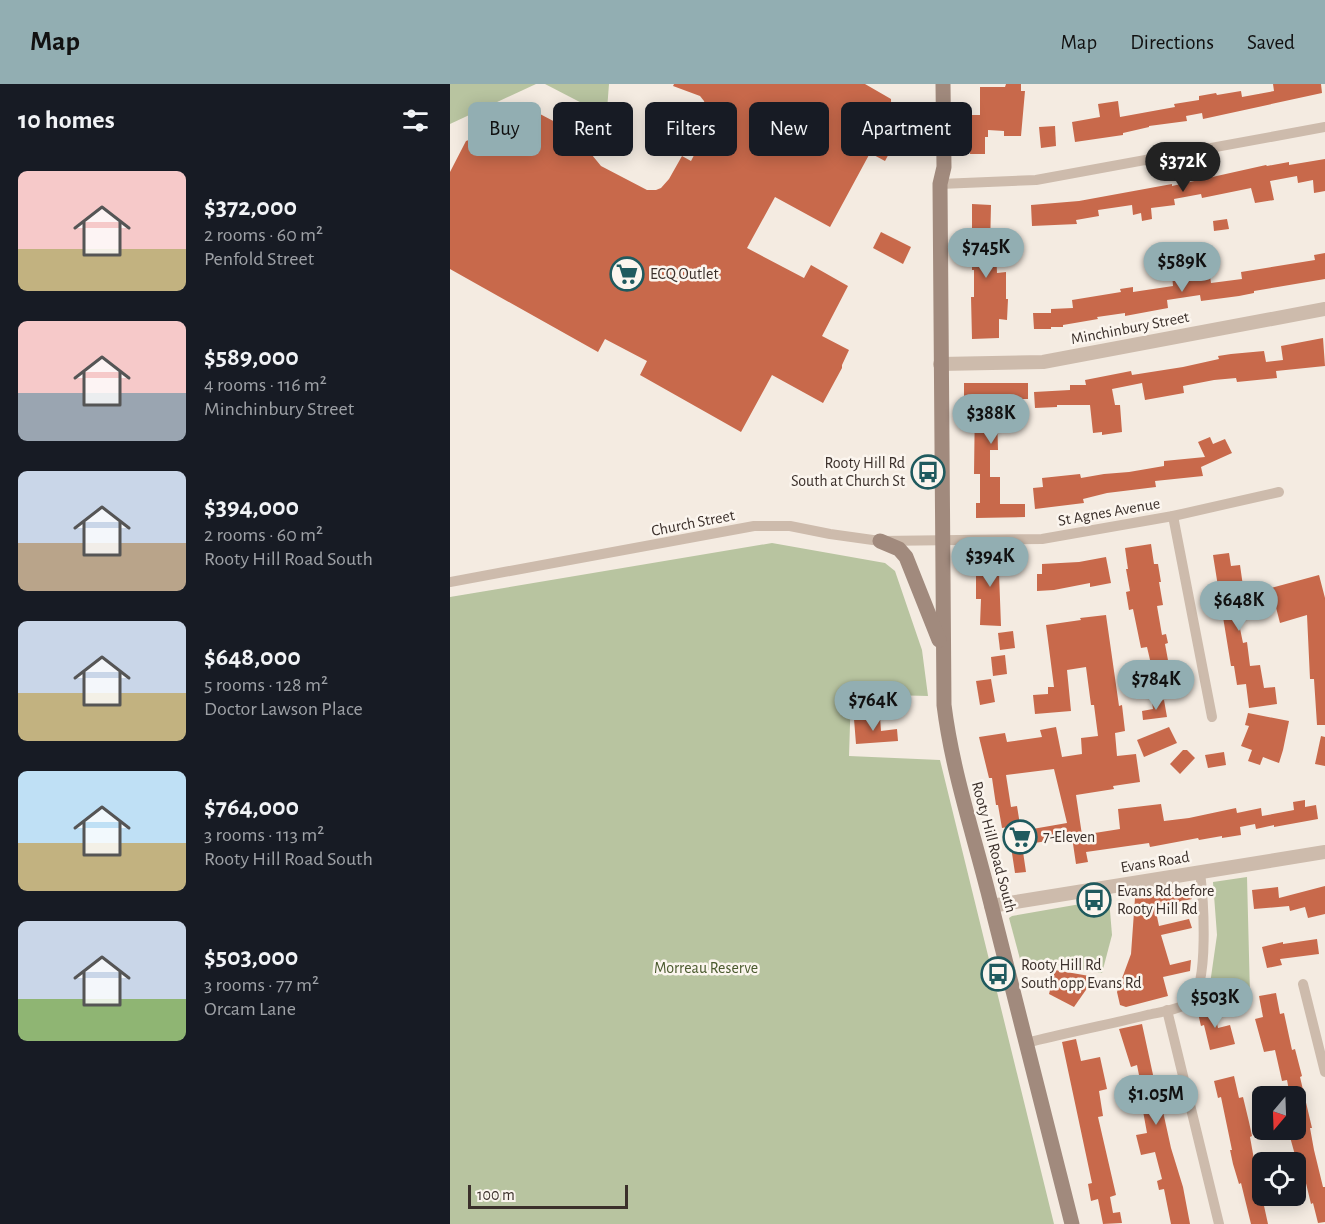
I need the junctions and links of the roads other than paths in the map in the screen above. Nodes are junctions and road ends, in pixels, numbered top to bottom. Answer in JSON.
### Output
{"nodes":[{"id":1,"x":933,"y":84,"type":"edge"},
{"id":2,"x":943,"y":84,"type":"edge"},
{"id":3,"x":1325,"y":127,"type":"edge"},
{"id":4,"x":940,"y":184,"type":"junction"},
{"id":5,"x":1325,"y":309,"type":"edge"},
{"id":6,"x":940,"y":364,"type":"junction"},
{"id":7,"x":1279,"y":492,"type":"dead end"},
{"id":8,"x":1173,"y":516,"type":"junction"},
{"id":9,"x":880,"y":541,"type":"junction"},
{"id":10,"x":942,"y":541,"type":"junction"},
{"id":11,"x":450,"y":582,"type":"edge"},
{"id":12,"x":942,"y":648,"type":"junction"},
{"id":13,"x":1212,"y":717,"type":"dead end"},
{"id":14,"x":1325,"y":852,"type":"edge"},
{"id":15,"x":1200,"y":872,"type":"junction"},
{"id":16,"x":991,"y":906,"type":"junction"},
{"id":17,"x":1303,"y":984,"type":"dead end"},
{"id":18,"x":1167,"y":1010,"type":"junction"},
{"id":19,"x":1026,"y":1043,"type":"junction"},
{"id":20,"x":1325,"y":1072,"type":"edge"},
{"id":21,"x":1072,"y":1224,"type":"edge"},
{"id":22,"x":1219,"y":1224,"type":"edge"}],
"edges":[{"from":1,"to":4,"type":"main road","name":"Rooty Hill Road South"},
{"from":2,"to":4,"type":"main road","name":"Rooty Hill Road South"},
{"from":3,"to":4,"type":"street"},
{"from":4,"to":6,"type":"main road","name":"Rooty Hill Road South"},
{"from":5,"to":6,"type":"street","name":"Minchinbury Street"},
{"from":6,"to":10,"type":"main road","name":"Rooty Hill Road South"},
{"from":7,"to":8,"type":"street","name":"St Agnes Avenue"},
{"from":8,"to":10,"type":"street","name":"St Agnes Avenue"},
{"from":8,"to":13,"type":"street"},
{"from":9,"to":10,"type":"street","name":"Church Street"},
{"from":9,"to":11,"type":"street","name":"Church Street"},
{"from":9,"to":12,"type":"main road"},
{"from":10,"to":12,"type":"main road","name":"Rooty Hill Road South"},
{"from":12,"to":16,"type":"main road","name":"Rooty Hill Road South"},
{"from":14,"to":15,"type":"street","name":"Evans Road"},
{"from":15,"to":16,"type":"street","name":"Evans Road"},
{"from":15,"to":18,"type":"street"},
{"from":16,"to":19,"type":"main road","name":"Rooty Hill Road South"},
{"from":17,"to":20,"type":"street"},
{"from":18,"to":19,"type":"street"},
{"from":18,"to":22,"type":"street"},
{"from":19,"to":21,"type":"main road","name":"Rooty Hill Road South"}]}
